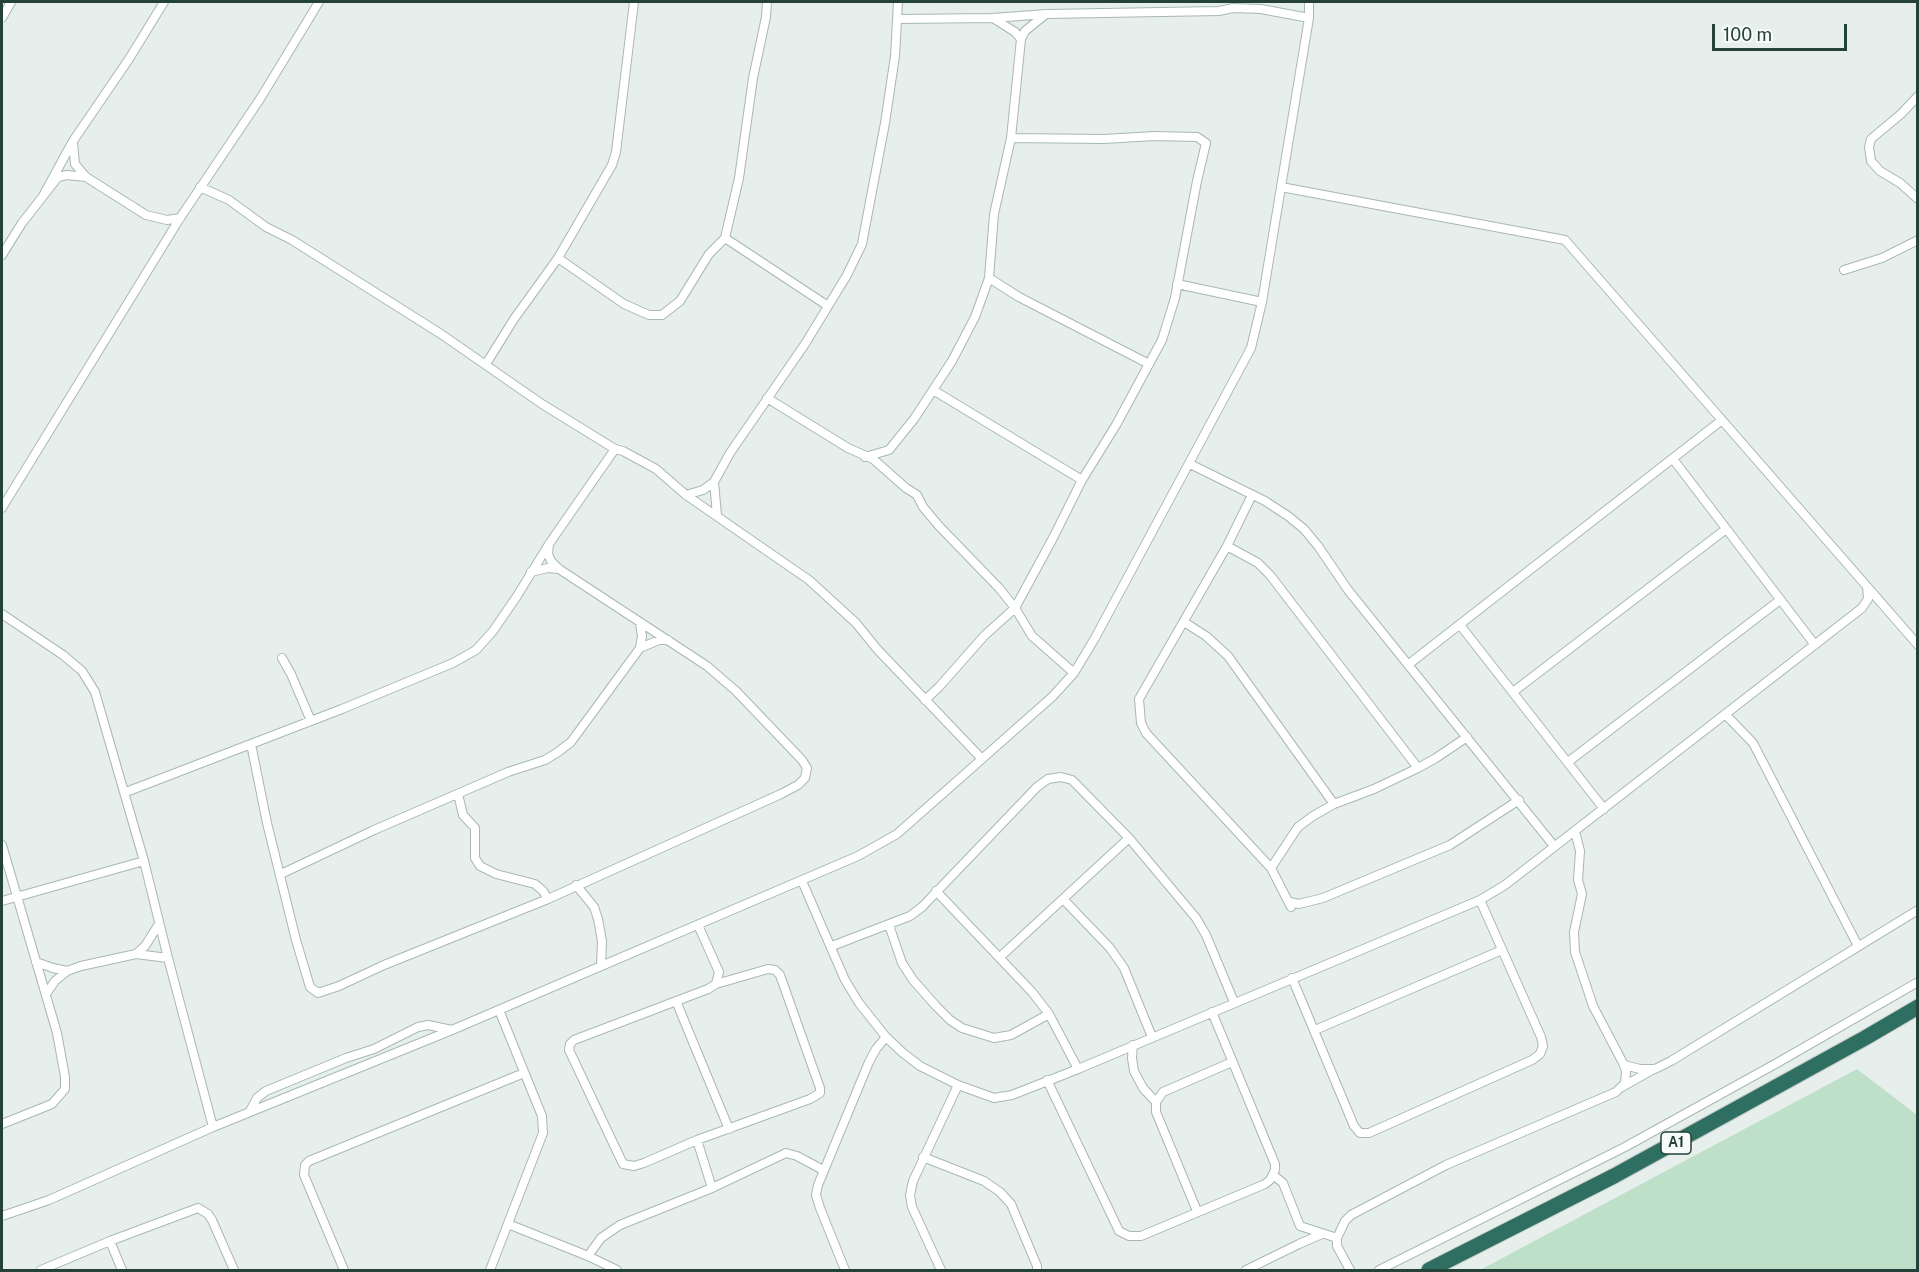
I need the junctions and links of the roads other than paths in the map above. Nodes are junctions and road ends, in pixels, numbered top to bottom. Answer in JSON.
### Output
{"nodes":[{"id":1,"x":10,"y":2,"type":"edge"},
{"id":2,"x":164,"y":2,"type":"edge"},
{"id":3,"x":319,"y":2,"type":"edge"},
{"id":4,"x":634,"y":2,"type":"edge"},
{"id":5,"x":767,"y":2,"type":"edge"},
{"id":6,"x":898,"y":2,"type":"edge"},
{"id":7,"x":1220,"y":2,"type":"edge"},
{"id":8,"x":1309,"y":2,"type":"edge"},
{"id":9,"x":1219,"y":11,"type":"junction"},
{"id":10,"x":1046,"y":14,"type":"junction"},
{"id":11,"x":2,"y":18,"type":"edge"},
{"id":12,"x":993,"y":18,"type":"junction"},
{"id":13,"x":1309,"y":18,"type":"junction"},
{"id":14,"x":898,"y":20,"type":"junction"},
{"id":15,"x":1021,"y":39,"type":"junction"},
{"id":16,"x":1917,"y":96,"type":"edge"},
{"id":17,"x":1011,"y":138,"type":"junction"},
{"id":18,"x":74,"y":141,"type":"junction"},
{"id":19,"x":86,"y":177,"type":"junction"},
{"id":20,"x":200,"y":187,"type":"junction"},
{"id":21,"x":1281,"y":187,"type":"junction"},
{"id":22,"x":43,"y":196,"type":"junction"},
{"id":23,"x":1917,"y":199,"type":"edge"},
{"id":24,"x":180,"y":218,"type":"junction"},
{"id":25,"x":724,"y":238,"type":"junction"},
{"id":26,"x":1917,"y":240,"type":"edge"},
{"id":27,"x":2,"y":255,"type":"edge"},
{"id":28,"x":558,"y":258,"type":"junction"},
{"id":29,"x":1845,"y":270,"type":"dead end"},
{"id":30,"x":989,"y":278,"type":"junction"},
{"id":31,"x":1177,"y":284,"type":"junction"},
{"id":32,"x":1262,"y":302,"type":"junction"},
{"id":33,"x":828,"y":306,"type":"junction"},
{"id":34,"x":486,"y":364,"type":"junction"},
{"id":35,"x":1149,"y":364,"type":"junction"},
{"id":36,"x":933,"y":390,"type":"junction"},
{"id":37,"x":767,"y":398,"type":"junction"},
{"id":38,"x":1722,"y":420,"type":"junction"},
{"id":39,"x":615,"y":449,"type":"junction"},
{"id":40,"x":889,"y":450,"type":"junction"},
{"id":41,"x":865,"y":457,"type":"junction"},
{"id":42,"x":1672,"y":459,"type":"junction"},
{"id":43,"x":1190,"y":464,"type":"junction"},
{"id":44,"x":890,"y":473,"type":"junction"},
{"id":45,"x":1082,"y":480,"type":"junction"},
{"id":46,"x":714,"y":483,"type":"junction"},
{"id":47,"x":686,"y":495,"type":"junction"},
{"id":48,"x":1252,"y":495,"type":"junction"},
{"id":49,"x":2,"y":508,"type":"edge"},
{"id":50,"x":717,"y":515,"type":"junction"},
{"id":51,"x":1726,"y":529,"type":"junction"},
{"id":52,"x":549,"y":544,"type":"junction"},
{"id":53,"x":1227,"y":546,"type":"junction"},
{"id":54,"x":559,"y":569,"type":"junction"},
{"id":55,"x":531,"y":572,"type":"junction"},
{"id":56,"x":1867,"y":587,"type":"junction"},
{"id":57,"x":1780,"y":600,"type":"junction"},
{"id":58,"x":1015,"y":608,"type":"junction"},
{"id":59,"x":2,"y":614,"type":"edge"},
{"id":60,"x":1184,"y":622,"type":"junction"},
{"id":61,"x":640,"y":623,"type":"junction"},
{"id":62,"x":1460,"y":625,"type":"junction"},
{"id":63,"x":669,"y":640,"type":"junction"},
{"id":64,"x":1815,"y":645,"type":"junction"},
{"id":65,"x":1917,"y":645,"type":"edge"},
{"id":66,"x":640,"y":648,"type":"junction"},
{"id":67,"x":282,"y":658,"type":"dead end"},
{"id":68,"x":1409,"y":664,"type":"junction"},
{"id":69,"x":1074,"y":673,"type":"junction"},
{"id":70,"x":1513,"y":692,"type":"junction"},
{"id":71,"x":925,"y":700,"type":"junction"},
{"id":72,"x":1725,"y":714,"type":"junction"},
{"id":73,"x":311,"y":721,"type":"junction"},
{"id":74,"x":1467,"y":737,"type":"junction"},
{"id":75,"x":251,"y":744,"type":"junction"},
{"id":76,"x":982,"y":759,"type":"junction"},
{"id":77,"x":1568,"y":762,"type":"junction"},
{"id":78,"x":1418,"y":768,"type":"junction"},
{"id":79,"x":126,"y":792,"type":"junction"},
{"id":80,"x":458,"y":794,"type":"junction"},
{"id":81,"x":1519,"y":800,"type":"junction"},
{"id":82,"x":1334,"y":804,"type":"junction"},
{"id":83,"x":1604,"y":808,"type":"junction"},
{"id":84,"x":1575,"y":831,"type":"junction"},
{"id":85,"x":1129,"y":838,"type":"junction"},
{"id":86,"x":2,"y":845,"type":"edge"},
{"id":87,"x":1554,"y":846,"type":"junction"},
{"id":88,"x":144,"y":861,"type":"junction"},
{"id":89,"x":1271,"y":868,"type":"junction"},
{"id":90,"x":281,"y":874,"type":"junction"},
{"id":91,"x":802,"y":880,"type":"junction"},
{"id":92,"x":576,"y":885,"type":"junction"},
{"id":93,"x":936,"y":891,"type":"junction"},
{"id":94,"x":17,"y":897,"type":"junction"},
{"id":95,"x":548,"y":899,"type":"junction"},
{"id":96,"x":1063,"y":899,"type":"junction"},
{"id":97,"x":1480,"y":900,"type":"junction"},
{"id":98,"x":2,"y":901,"type":"edge"},
{"id":99,"x":1917,"y":910,"type":"edge"},
{"id":100,"x":159,"y":924,"type":"junction"},
{"id":101,"x":698,"y":925,"type":"junction"},
{"id":102,"x":889,"y":925,"type":"junction"},
{"id":103,"x":832,"y":946,"type":"junction"},
{"id":104,"x":1858,"y":946,"type":"junction"},
{"id":105,"x":1502,"y":950,"type":"junction"},
{"id":106,"x":136,"y":954,"type":"junction"},
{"id":107,"x":1000,"y":957,"type":"junction"},
{"id":108,"x":168,"y":958,"type":"junction"},
{"id":109,"x":36,"y":962,"type":"junction"},
{"id":110,"x":601,"y":966,"type":"junction"},
{"id":111,"x":67,"y":971,"type":"junction"},
{"id":112,"x":1292,"y":978,"type":"junction"},
{"id":113,"x":1917,"y":982,"type":"edge"},
{"id":114,"x":716,"y":984,"type":"junction"},
{"id":115,"x":46,"y":994,"type":"junction"},
{"id":116,"x":676,"y":1001,"type":"junction"},
{"id":117,"x":1234,"y":1002,"type":"junction"},
{"id":118,"x":1917,"y":1007,"type":"edge"},
{"id":119,"x":499,"y":1010,"type":"junction"},
{"id":120,"x":1212,"y":1012,"type":"junction"},
{"id":121,"x":1049,"y":1014,"type":"junction"},
{"id":122,"x":452,"y":1030,"type":"junction"},
{"id":123,"x":1316,"y":1030,"type":"junction"},
{"id":124,"x":1152,"y":1036,"type":"junction"},
{"id":125,"x":886,"y":1037,"type":"junction"},
{"id":126,"x":1133,"y":1045,"type":"junction"},
{"id":127,"x":1232,"y":1062,"type":"junction"},
{"id":128,"x":1624,"y":1065,"type":"junction"},
{"id":129,"x":1078,"y":1069,"type":"junction"},
{"id":130,"x":1655,"y":1069,"type":"junction"},
{"id":131,"x":317,"y":1070,"type":"junction"},
{"id":132,"x":524,"y":1073,"type":"junction"},
{"id":133,"x":1047,"y":1080,"type":"junction"},
{"id":134,"x":321,"y":1083,"type":"junction"},
{"id":135,"x":958,"y":1085,"type":"junction"},
{"id":136,"x":1622,"y":1087,"type":"junction"},
{"id":137,"x":1156,"y":1102,"type":"junction"},
{"id":138,"x":250,"y":1111,"type":"junction"},
{"id":139,"x":2,"y":1124,"type":"edge"},
{"id":140,"x":213,"y":1126,"type":"junction"},
{"id":141,"x":729,"y":1129,"type":"junction"},
{"id":142,"x":697,"y":1140,"type":"junction"},
{"id":143,"x":923,"y":1157,"type":"junction"},
{"id":144,"x":823,"y":1170,"type":"junction"},
{"id":145,"x":1273,"y":1175,"type":"junction"},
{"id":146,"x":712,"y":1188,"type":"junction"},
{"id":147,"x":1197,"y":1211,"type":"junction"},
{"id":148,"x":2,"y":1216,"type":"edge"},
{"id":149,"x":508,"y":1224,"type":"junction"},
{"id":150,"x":1322,"y":1234,"type":"junction"},
{"id":151,"x":1337,"y":1238,"type":"junction"},
{"id":152,"x":110,"y":1241,"type":"junction"},
{"id":153,"x":588,"y":1256,"type":"junction"},
{"id":154,"x":41,"y":1270,"type":"edge"},
{"id":155,"x":122,"y":1270,"type":"edge"},
{"id":156,"x":234,"y":1270,"type":"edge"},
{"id":157,"x":344,"y":1270,"type":"edge"},
{"id":158,"x":490,"y":1270,"type":"edge"},
{"id":159,"x":617,"y":1270,"type":"edge"},
{"id":160,"x":845,"y":1270,"type":"edge"},
{"id":161,"x":941,"y":1270,"type":"edge"},
{"id":162,"x":1037,"y":1270,"type":"edge"},
{"id":163,"x":1246,"y":1270,"type":"edge"},
{"id":164,"x":1350,"y":1270,"type":"edge"},
{"id":165,"x":1379,"y":1270,"type":"edge"},
{"id":166,"x":1429,"y":1270,"type":"edge"}],
"edges":[{"from":1,"to":11,"type":"street"},
{"from":2,"to":18,"type":"street"},
{"from":3,"to":20,"type":"street"},
{"from":4,"to":28,"type":"street"},
{"from":5,"to":25,"type":"street"},
{"from":6,"to":14,"type":"street"},
{"from":7,"to":9,"type":"street"},
{"from":8,"to":13,"type":"street"},
{"from":9,"to":10,"type":"street"},
{"from":9,"to":13,"type":"street"},
{"from":10,"to":12,"type":"street"},
{"from":10,"to":15,"type":"street"},
{"from":12,"to":14,"type":"street"},
{"from":12,"to":15,"type":"street"},
{"from":13,"to":21,"type":"street"},
{"from":14,"to":33,"type":"street"},
{"from":15,"to":17,"type":"street"},
{"from":16,"to":23,"type":"street"},
{"from":17,"to":30,"type":"street"},
{"from":17,"to":31,"type":"street"},
{"from":18,"to":19,"type":"street"},
{"from":18,"to":22,"type":"street"},
{"from":19,"to":22,"type":"street"},
{"from":19,"to":24,"type":"street"},
{"from":20,"to":24,"type":"street"},
{"from":20,"to":34,"type":"street"},
{"from":21,"to":32,"type":"street"},
{"from":21,"to":38,"type":"street"},
{"from":22,"to":27,"type":"street"},
{"from":24,"to":49,"type":"street"},
{"from":25,"to":28,"type":"street"},
{"from":25,"to":33,"type":"street"},
{"from":26,"to":29,"type":"street"},
{"from":28,"to":34,"type":"street"},
{"from":30,"to":35,"type":"street"},
{"from":30,"to":36,"type":"street"},
{"from":31,"to":32,"type":"street"},
{"from":31,"to":35,"type":"street"},
{"from":32,"to":43,"type":"street"},
{"from":33,"to":37,"type":"street"},
{"from":34,"to":39,"type":"street"},
{"from":35,"to":45,"type":"street"},
{"from":36,"to":40,"type":"street"},
{"from":36,"to":45,"type":"street"},
{"from":37,"to":41,"type":"street"},
{"from":37,"to":46,"type":"street"},
{"from":38,"to":42,"type":"street"},
{"from":38,"to":56,"type":"street"},
{"from":39,"to":47,"type":"street"},
{"from":39,"to":52,"type":"street"},
{"from":40,"to":41,"type":"street"},
{"from":40,"to":44,"type":"street"},
{"from":41,"to":44,"type":"street"},
{"from":42,"to":51,"type":"street"},
{"from":42,"to":62,"type":"street"},
{"from":43,"to":48,"type":"street"},
{"from":43,"to":69,"type":"street"},
{"from":44,"to":58,"type":"street"},
{"from":45,"to":58,"type":"street"},
{"from":46,"to":47,"type":"street"},
{"from":46,"to":50,"type":"street"},
{"from":47,"to":50,"type":"street"},
{"from":48,"to":53,"type":"street"},
{"from":48,"to":68,"type":"street"},
{"from":50,"to":71,"type":"street"},
{"from":51,"to":57,"type":"street"},
{"from":51,"to":70,"type":"street"},
{"from":52,"to":54,"type":"street"},
{"from":52,"to":55,"type":"street"},
{"from":53,"to":60,"type":"street"},
{"from":53,"to":78,"type":"street"},
{"from":54,"to":55,"type":"street"},
{"from":54,"to":61,"type":"street"},
{"from":55,"to":73,"type":"street"},
{"from":56,"to":64,"type":"street"},
{"from":56,"to":65,"type":"street"},
{"from":57,"to":64,"type":"street"},
{"from":57,"to":77,"type":"street"},
{"from":58,"to":69,"type":"street"},
{"from":58,"to":71,"type":"street"},
{"from":59,"to":79,"type":"street"},
{"from":60,"to":82,"type":"street"},
{"from":60,"to":89,"type":"street"},
{"from":61,"to":63,"type":"street"},
{"from":61,"to":66,"type":"street"},
{"from":62,"to":68,"type":"street"},
{"from":62,"to":70,"type":"street"},
{"from":63,"to":66,"type":"street"},
{"from":63,"to":92,"type":"street"},
{"from":64,"to":72,"type":"street"},
{"from":66,"to":80,"type":"street"},
{"from":67,"to":73,"type":"street"},
{"from":68,"to":74,"type":"street"},
{"from":69,"to":76,"type":"street"},
{"from":70,"to":77,"type":"street"},
{"from":71,"to":76,"type":"street"},
{"from":72,"to":83,"type":"street"},
{"from":72,"to":104,"type":"street"},
{"from":73,"to":75,"type":"street"},
{"from":74,"to":78,"type":"street"},
{"from":74,"to":81,"type":"street"},
{"from":75,"to":79,"type":"street"},
{"from":75,"to":90,"type":"street"},
{"from":76,"to":91,"type":"street"},
{"from":77,"to":83,"type":"street"},
{"from":78,"to":82,"type":"street"},
{"from":79,"to":88,"type":"street"},
{"from":80,"to":90,"type":"street"},
{"from":80,"to":95,"type":"street"},
{"from":81,"to":87,"type":"street"},
{"from":81,"to":89,"type":"street"},
{"from":82,"to":89,"type":"street"},
{"from":83,"to":84,"type":"street"},
{"from":84,"to":87,"type":"street"},
{"from":84,"to":128,"type":"street"},
{"from":85,"to":93,"type":"street"},
{"from":85,"to":96,"type":"street"},
{"from":85,"to":117,"type":"street"},
{"from":86,"to":94,"type":"street"},
{"from":87,"to":97,"type":"street"},
{"from":88,"to":94,"type":"street"},
{"from":88,"to":100,"type":"street"},
{"from":90,"to":95,"type":"street"},
{"from":91,"to":101,"type":"street"},
{"from":91,"to":103,"type":"street"},
{"from":92,"to":95,"type":"street"},
{"from":92,"to":110,"type":"street"},
{"from":93,"to":102,"type":"street"},
{"from":93,"to":107,"type":"street"},
{"from":94,"to":98,"type":"street"},
{"from":94,"to":109,"type":"street"},
{"from":96,"to":107,"type":"street"},
{"from":96,"to":124,"type":"street"},
{"from":97,"to":105,"type":"street"},
{"from":97,"to":112,"type":"street"},
{"from":99,"to":104,"type":"street"},
{"from":100,"to":106,"type":"street"},
{"from":100,"to":108,"type":"street"},
{"from":101,"to":110,"type":"street"},
{"from":101,"to":114,"type":"street"},
{"from":102,"to":103,"type":"street"},
{"from":102,"to":121,"type":"street"},
{"from":103,"to":125,"type":"street"},
{"from":104,"to":130,"type":"street"},
{"from":105,"to":123,"type":"street"},
{"from":105,"to":123,"type":"street"},
{"from":106,"to":108,"type":"street"},
{"from":106,"to":111,"type":"street"},
{"from":107,"to":121,"type":"street"},
{"from":108,"to":140,"type":"street"},
{"from":109,"to":111,"type":"street"},
{"from":109,"to":115,"type":"street"},
{"from":110,"to":119,"type":"street"},
{"from":111,"to":115,"type":"street"},
{"from":112,"to":117,"type":"street"},
{"from":112,"to":123,"type":"street"},
{"from":113,"to":165,"type":"street"},
{"from":114,"to":116,"type":"street"},
{"from":114,"to":141,"type":"street"},
{"from":115,"to":139,"type":"street"},
{"from":116,"to":141,"type":"street"},
{"from":116,"to":142,"type":"street"},
{"from":117,"to":120,"type":"street"},
{"from":118,"to":166,"type":"highway","number":"A1"},
{"from":119,"to":122,"type":"street"},
{"from":119,"to":132,"type":"street"},
{"from":120,"to":124,"type":"street"},
{"from":120,"to":127,"type":"street"},
{"from":121,"to":129,"type":"street"},
{"from":122,"to":131,"type":"street"},
{"from":122,"to":134,"type":"street"},
{"from":124,"to":126,"type":"street"},
{"from":125,"to":135,"type":"street"},
{"from":125,"to":144,"type":"street"},
{"from":126,"to":129,"type":"street"},
{"from":126,"to":137,"type":"street"},
{"from":127,"to":137,"type":"street"},
{"from":127,"to":145,"type":"street"},
{"from":128,"to":130,"type":"street"},
{"from":128,"to":136,"type":"street"},
{"from":129,"to":133,"type":"street"},
{"from":130,"to":136,"type":"street"},
{"from":131,"to":134,"type":"street"},
{"from":131,"to":138,"type":"street"},
{"from":132,"to":149,"type":"street"},
{"from":132,"to":157,"type":"street"},
{"from":133,"to":135,"type":"street"},
{"from":133,"to":147,"type":"street"},
{"from":134,"to":138,"type":"street"},
{"from":135,"to":143,"type":"street"},
{"from":136,"to":151,"type":"street"},
{"from":137,"to":147,"type":"street"},
{"from":138,"to":140,"type":"street"},
{"from":140,"to":148,"type":"street"},
{"from":141,"to":142,"type":"street"},
{"from":142,"to":146,"type":"street"},
{"from":143,"to":161,"type":"street"},
{"from":143,"to":162,"type":"street"},
{"from":144,"to":146,"type":"street"},
{"from":144,"to":160,"type":"street"},
{"from":145,"to":147,"type":"street"},
{"from":145,"to":150,"type":"street"},
{"from":146,"to":153,"type":"street"},
{"from":149,"to":153,"type":"street"},
{"from":149,"to":158,"type":"street"},
{"from":150,"to":151,"type":"street"},
{"from":150,"to":163,"type":"street"},
{"from":151,"to":164,"type":"street"},
{"from":152,"to":154,"type":"street"},
{"from":152,"to":155,"type":"street"},
{"from":152,"to":156,"type":"street"},
{"from":153,"to":159,"type":"street"}]}
